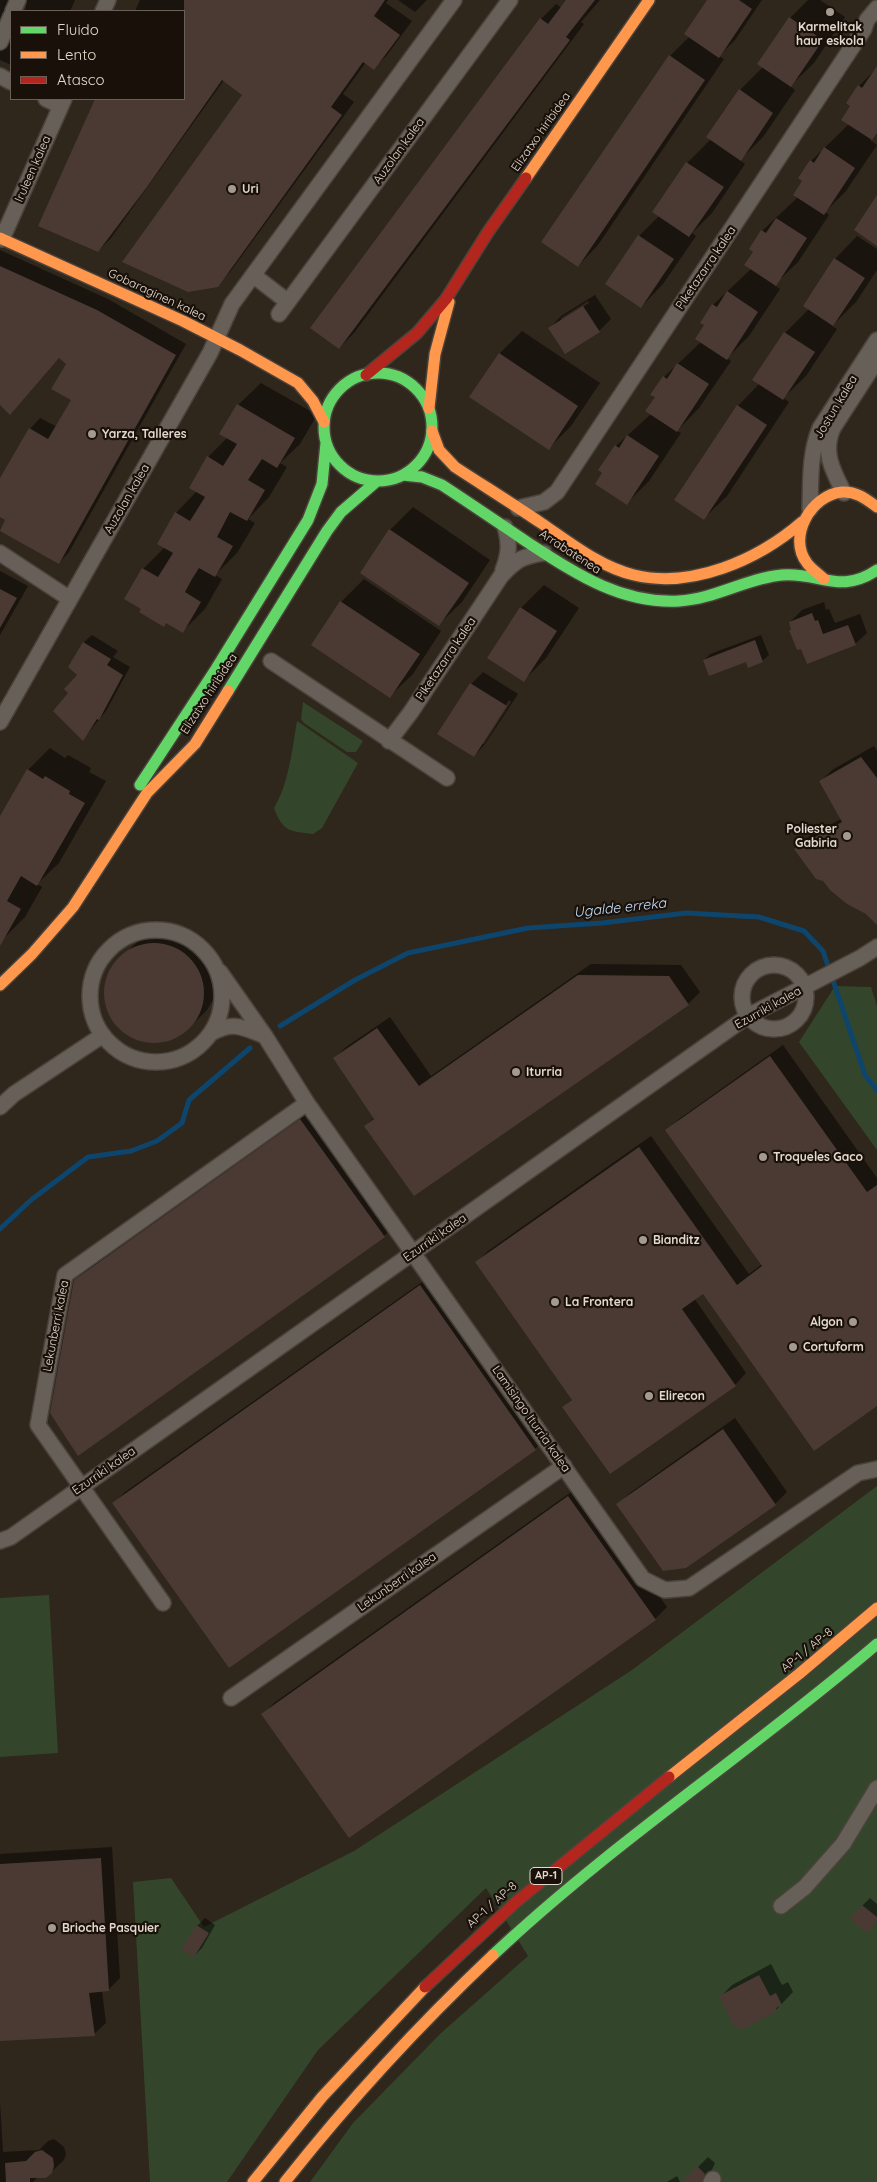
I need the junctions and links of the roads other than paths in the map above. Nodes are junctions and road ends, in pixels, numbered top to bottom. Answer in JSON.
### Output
{"nodes":[{"id":1,"x":454,"y":0,"type":"edge"},
{"id":2,"x":510,"y":0,"type":"edge"},
{"id":3,"x":649,"y":0,"type":"edge"},
{"id":4,"x":877,"y":8,"type":"edge"},
{"id":5,"x":10,"y":18,"type":"edge"},
{"id":6,"x":0,"y":42,"type":"edge"},
{"id":7,"x":62,"y":102,"type":"edge"},
{"id":8,"x":1,"y":238,"type":"edge"},
{"id":9,"x":253,"y":275,"type":"junction"},
{"id":10,"x":458,"y":281,"type":"junction"},
{"id":11,"x":288,"y":302,"type":"junction"},
{"id":12,"x":279,"y":314,"type":"dead end"},
{"id":13,"x":217,"y":338,"type":"junction"},
{"id":14,"x":877,"y":340,"type":"edge"},
{"id":15,"x":875,"y":369,"type":"edge"},
{"id":16,"x":366,"y":375,"type":"junction"},
{"id":17,"x":298,"y":383,"type":"junction"},
{"id":18,"x":344,"y":385,"type":"junction"},
{"id":19,"x":428,"y":408,"type":"junction"},
{"id":20,"x":324,"y":422,"type":"junction"},
{"id":21,"x":432,"y":431,"type":"junction"},
{"id":22,"x":326,"y":443,"type":"junction"},
{"id":23,"x":403,"y":475,"type":"junction"},
{"id":24,"x":377,"y":481,"type":"junction"},
{"id":25,"x":844,"y":493,"type":"junction"},
{"id":26,"x":861,"y":496,"type":"junction"},
{"id":27,"x":877,"y":497,"type":"edge"},
{"id":28,"x":877,"y":507,"type":"edge"},
{"id":29,"x":518,"y":508,"type":"junction"},
{"id":30,"x":810,"y":509,"type":"junction"},
{"id":31,"x":802,"y":522,"type":"junction"},
{"id":32,"x":505,"y":527,"type":"junction"},
{"id":33,"x":0,"y":553,"type":"edge"},
{"id":34,"x":544,"y":553,"type":"junction"},
{"id":35,"x":877,"y":570,"type":"edge"},
{"id":36,"x":501,"y":576,"type":"junction"},
{"id":37,"x":824,"y":579,"type":"junction"},
{"id":38,"x":70,"y":599,"type":"junction"},
{"id":39,"x":271,"y":661,"type":"dead end"},
{"id":40,"x":0,"y":722,"type":"edge"},
{"id":41,"x":389,"y":740,"type":"junction"},
{"id":42,"x":447,"y":778,"type":"dead end"},
{"id":43,"x":877,"y":947,"type":"edge"},
{"id":44,"x":219,"y":970,"type":"junction"},
{"id":45,"x":0,"y":973,"type":"edge"},
{"id":46,"x":0,"y":985,"type":"edge"},
{"id":47,"x":804,"y":987,"type":"junction"},
{"id":48,"x":748,"y":1016,"type":"junction"},
{"id":49,"x":210,"y":1033,"type":"junction"},
{"id":50,"x":104,"y":1035,"type":"junction"},
{"id":51,"x":264,"y":1036,"type":"junction"},
{"id":52,"x":307,"y":1103,"type":"junction"},
{"id":53,"x":0,"y":1107,"type":"edge"},
{"id":54,"x":414,"y":1253,"type":"junction"},
{"id":55,"x":564,"y":1466,"type":"junction"},
{"id":56,"x":877,"y":1469,"type":"edge"},
{"id":57,"x":81,"y":1487,"type":"junction"},
{"id":58,"x":0,"y":1541,"type":"edge"},
{"id":59,"x":163,"y":1602,"type":"dead end"},
{"id":60,"x":877,"y":1608,"type":"edge"},
{"id":61,"x":877,"y":1644,"type":"edge"},
{"id":62,"x":231,"y":1698,"type":"dead end"},
{"id":63,"x":877,"y":1788,"type":"edge"},
{"id":64,"x":781,"y":1906,"type":"dead end"},
{"id":65,"x":252,"y":2182,"type":"edge"},
{"id":66,"x":285,"y":2182,"type":"edge"}],
"edges":[{"from":1,"to":9,"type":"street","name":"Auzolan kalea"},
{"from":2,"to":11,"type":"street","name":"Auzolan kalea"},
{"from":3,"to":10,"type":"main road","name":"Elizatxo hiribidea"},
{"from":4,"to":29,"type":"street","name":"Piketazarra kalea"},
{"from":5,"to":6,"type":"street"},
{"from":7,"to":8,"type":"street","name":"Iruleen kalea"},
{"from":8,"to":13,"type":"main road","name":"Gobaraginen kalea"},
{"from":9,"to":11,"type":"street"},
{"from":9,"to":13,"type":"street","name":"Auzolan kalea"},
{"from":10,"to":16,"type":"main road","name":"Elizatxo hiribidea"},
{"from":10,"to":19,"type":"main road","name":"Elizatxo hiribidea"},
{"from":11,"to":12,"type":"street","name":"Auzolan kalea"},
{"from":13,"to":17,"type":"main road","name":"Gobaraginen kalea"},
{"from":13,"to":38,"type":"street","name":"Auzolan kalea"},
{"from":14,"to":30,"type":"street","name":"Jostun kalea"},
{"from":15,"to":25,"type":"street","name":"Jostun kalea"},
{"from":16,"to":18,"type":"main road"},
{"from":16,"to":19,"type":"main road"},
{"from":17,"to":18,"type":"main road","name":"Gobaraginen kalea"},
{"from":17,"to":20,"type":"main road","name":"Gobaraginen kalea"},
{"from":18,"to":20,"type":"main road"},
{"from":19,"to":21,"type":"main road"},
{"from":20,"to":22,"type":"main road"},
{"from":21,"to":23,"type":"main road"},
{"from":21,"to":29,"type":"main road","name":"Arrabatenea"},
{"from":22,"to":24,"type":"main road"},
{"from":22,"to":45,"type":"main road","name":"Elizatxo hiribidea"},
{"from":23,"to":24,"type":"main road"},
{"from":23,"to":32,"type":"main road","name":"Arrabatenea"},
{"from":24,"to":46,"type":"main road","name":"Elizatxo hiribidea"},
{"from":25,"to":26,"type":"main road","name":"Arrabatenea"},
{"from":25,"to":30,"type":"main road","name":"Arrabatenea"},
{"from":26,"to":27,"type":"main road"},
{"from":26,"to":28,"type":"main road","name":"Arrabatenea"},
{"from":29,"to":31,"type":"main road","name":"Arrabatenea"},
{"from":30,"to":31,"type":"main road","name":"Arrabatenea"},
{"from":31,"to":37,"type":"main road","name":"Arrabatenea"},
{"from":32,"to":34,"type":"main road","name":"Arrabatenea"},
{"from":32,"to":36,"type":"street","name":"Piketazarra kalea"},
{"from":33,"to":38,"type":"street"},
{"from":34,"to":36,"type":"street","name":"Piketazarra kalea"},
{"from":34,"to":37,"type":"main road","name":"Arrabatenea"},
{"from":35,"to":37,"type":"main road","name":"Arrabatenea"},
{"from":36,"to":41,"type":"street","name":"Piketazarra kalea"},
{"from":38,"to":40,"type":"street","name":"Auzolan kalea"},
{"from":39,"to":41,"type":"street"},
{"from":41,"to":42,"type":"street"},
{"from":43,"to":47,"type":"street","name":"Ezurriki kalea"},
{"from":44,"to":49,"type":"street"},
{"from":44,"to":50,"type":"street"},
{"from":44,"to":51,"type":"street","name":"Lamisingo Iturria kalea"},
{"from":47,"to":48,"type":"street","name":"Ezurriki kalea"},
{"from":47,"to":48,"type":"street"},
{"from":47,"to":48,"type":"street"},
{"from":48,"to":54,"type":"street","name":"Ezurriki kalea"},
{"from":49,"to":50,"type":"street"},
{"from":49,"to":51,"type":"street"},
{"from":50,"to":53,"type":"street"},
{"from":51,"to":52,"type":"street","name":"Lamisingo Iturria kalea"},
{"from":52,"to":54,"type":"street","name":"Lamisingo Iturria kalea"},
{"from":52,"to":57,"type":"street","name":"Lekunberri kalea"},
{"from":54,"to":55,"type":"street","name":"Lamisingo Iturria kalea"},
{"from":54,"to":57,"type":"street","name":"Ezurriki kalea"},
{"from":55,"to":56,"type":"street","name":"Lamisingo Iturria kalea"},
{"from":55,"to":62,"type":"street","name":"Lekunberri kalea"},
{"from":57,"to":58,"type":"street","name":"Ezurriki kalea"},
{"from":57,"to":59,"type":"street","name":"Lekunberri kalea"},
{"from":60,"to":65,"type":"main road","name":"AP-1 / AP-8","number":"AP-1"},
{"from":61,"to":66,"type":"main road","number":"AP-1"},
{"from":63,"to":64,"type":"street"}]}
